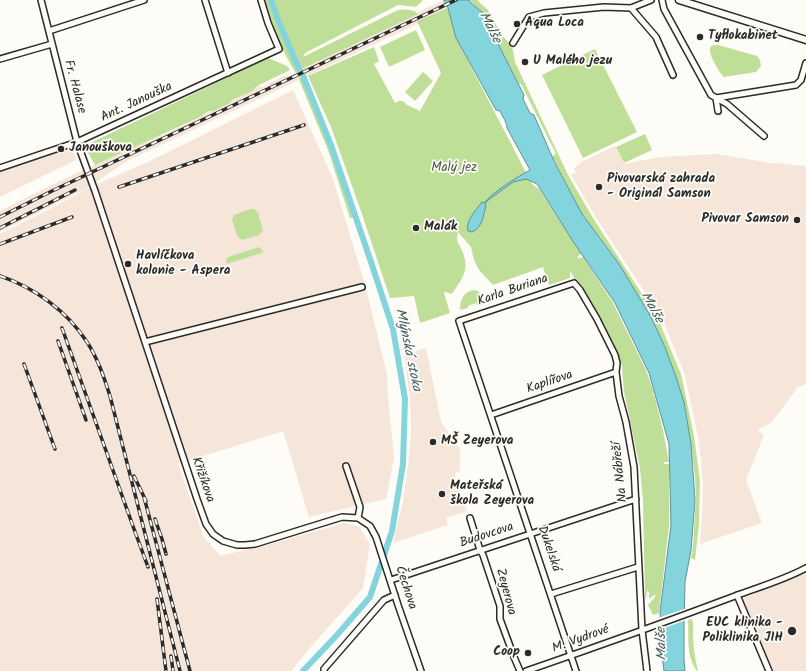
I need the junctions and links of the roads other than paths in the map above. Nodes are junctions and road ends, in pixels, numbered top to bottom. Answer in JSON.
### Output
{"nodes":[{"id":1,"x":41,"y":0,"type":"edge"},
{"id":2,"x":144,"y":0,"type":"edge"},
{"id":3,"x":205,"y":0,"type":"edge"},
{"id":4,"x":261,"y":0,"type":"edge"},
{"id":5,"x":651,"y":0,"type":"edge"},
{"id":6,"x":662,"y":0,"type":"edge"},
{"id":7,"x":679,"y":0,"type":"edge"},
{"id":8,"x":630,"y":8,"type":"junction"},
{"id":9,"x":49,"y":32,"type":"junction"},
{"id":10,"x":806,"y":40,"type":"edge"},
{"id":11,"x":513,"y":43,"type":"dead end"},
{"id":12,"x":52,"y":44,"type":"junction"},
{"id":13,"x":0,"y":59,"type":"edge"},
{"id":14,"x":806,"y":63,"type":"edge"},
{"id":15,"x":228,"y":73,"type":"junction"},
{"id":16,"x":673,"y":75,"type":"dead end"},
{"id":17,"x":713,"y":96,"type":"junction"},
{"id":18,"x":718,"y":111,"type":"dead end"},
{"id":19,"x":764,"y":136,"type":"dead end"},
{"id":20,"x":77,"y":142,"type":"junction"},
{"id":21,"x":0,"y":168,"type":"edge"},
{"id":22,"x":90,"y":177,"type":"joint"},
{"id":23,"x":574,"y":283,"type":"joint"},
{"id":24,"x":362,"y":287,"type":"dead end"},
{"id":25,"x":459,"y":321,"type":"joint"},
{"id":26,"x":145,"y":342,"type":"junction"},
{"id":27,"x":616,"y":372,"type":"junction"},
{"id":28,"x":491,"y":415,"type":"junction"},
{"id":29,"x":346,"y":466,"type":"dead end"},
{"id":30,"x":636,"y":499,"type":"junction"},
{"id":31,"x":358,"y":518,"type":"junction"},
{"id":32,"x":470,"y":518,"type":"dead end"},
{"id":33,"x":530,"y":534,"type":"junction"},
{"id":34,"x":480,"y":550,"type":"junction"},
{"id":35,"x":638,"y":567,"type":"junction"},
{"id":36,"x":806,"y":568,"type":"edge"},
{"id":37,"x":391,"y":580,"type":"junction"},
{"id":38,"x":551,"y":594,"type":"junction"},
{"id":39,"x":395,"y":595,"type":"junction"},
{"id":40,"x":737,"y":595,"type":"junction"},
{"id":41,"x":642,"y":630,"type":"junction"},
{"id":42,"x":571,"y":655,"type":"junction"},
{"id":43,"x":324,"y":670,"type":"edge"},
{"id":44,"x":421,"y":671,"type":"edge"},
{"id":45,"x":520,"y":671,"type":"edge"},
{"id":46,"x":526,"y":671,"type":"edge"},
{"id":47,"x":576,"y":671,"type":"edge"},
{"id":48,"x":647,"y":671,"type":"edge"},
{"id":49,"x":768,"y":671,"type":"edge"}],
"edges":[{"from":1,"to":9,"type":"street","name":"Fr. Halase"},
{"from":2,"to":9,"type":"street"},
{"from":3,"to":15,"type":"street"},
{"from":4,"to":15,"type":"street","name":"Ant. Janouška"},
{"from":5,"to":8,"type":"street"},
{"from":6,"to":17,"type":"street"},
{"from":7,"to":10,"type":"street"},
{"from":8,"to":11,"type":"street"},
{"from":8,"to":16,"type":"street"},
{"from":9,"to":12,"type":"street","name":"Fr. Halase"},
{"from":12,"to":13,"type":"street"},
{"from":12,"to":20,"type":"street","name":"Fr. Halase"},
{"from":14,"to":17,"type":"street"},
{"from":15,"to":20,"type":"street","name":"Ant. Janouška"},
{"from":17,"to":18,"type":"street"},
{"from":17,"to":19,"type":"street"},
{"from":20,"to":21,"type":"street","name":"Ant. Janouška"},
{"from":20,"to":22,"type":"street","name":"Fr. Halase"},
{"from":22,"to":26,"type":"street","name":"Křižíkova"},
{"from":23,"to":25,"type":"street","name":"Karla Buriana"},
{"from":23,"to":27,"type":"street","name":"Na Nábřeží"},
{"from":24,"to":26,"type":"street"},
{"from":25,"to":28,"type":"street","name":"Dukelská"},
{"from":26,"to":31,"type":"street","name":"Křižíkova"},
{"from":27,"to":28,"type":"street","name":"Kaplířova"},
{"from":27,"to":30,"type":"street","name":"Na Nábřeží"},
{"from":28,"to":33,"type":"street","name":"Dukelská"},
{"from":29,"to":31,"type":"street"},
{"from":30,"to":33,"type":"street","name":"Budovcova"},
{"from":30,"to":35,"type":"street","name":"Na Nábřeží"},
{"from":31,"to":37,"type":"street","name":"Čechova"},
{"from":32,"to":34,"type":"street","name":"Zeyerova"},
{"from":33,"to":34,"type":"street","name":"Budovcova"},
{"from":33,"to":38,"type":"street","name":"Dukelská"},
{"from":34,"to":37,"type":"street","name":"Budovcova"},
{"from":34,"to":45,"type":"street","name":"Zeyerova"},
{"from":35,"to":38,"type":"street"},
{"from":35,"to":41,"type":"street","name":"Na Nábřeží"},
{"from":36,"to":40,"type":"street","name":"M. Vydrové"},
{"from":37,"to":39,"type":"street","name":"Čechova"},
{"from":38,"to":42,"type":"street","name":"Dukelská"},
{"from":39,"to":43,"type":"street"},
{"from":39,"to":44,"type":"street","name":"Čechova"},
{"from":40,"to":41,"type":"street","name":"M. Vydrové"},
{"from":40,"to":49,"type":"street"},
{"from":41,"to":42,"type":"street","name":"M. Vydrové"},
{"from":41,"to":48,"type":"street","name":"Na Nábřeží"},
{"from":42,"to":46,"type":"street","name":"M. Vydrové"},
{"from":42,"to":47,"type":"street","name":"Dukelská"}]}
